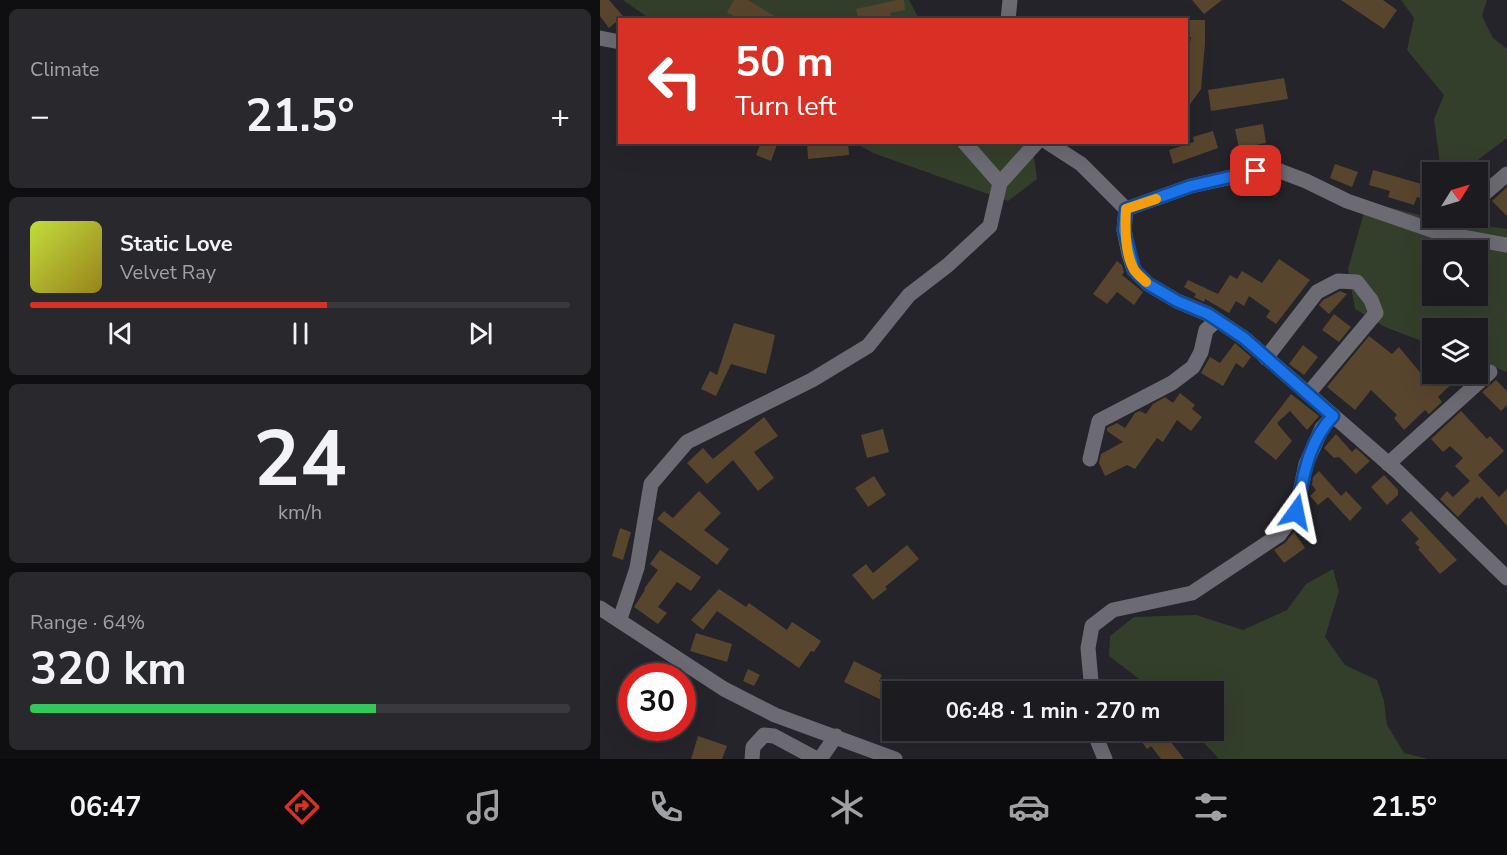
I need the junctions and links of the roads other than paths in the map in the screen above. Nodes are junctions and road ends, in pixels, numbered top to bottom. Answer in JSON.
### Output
{"nodes":[{"id":1,"x":1010,"y":0,"type":"edge"},
{"id":2,"x":1008,"y":18,"type":"edge"},
{"id":3,"x":600,"y":38,"type":"edge"},
{"id":4,"x":618,"y":42,"type":"edge"},
{"id":5,"x":966,"y":144,"type":"edge"},
{"id":6,"x":1035,"y":144,"type":"edge"},
{"id":7,"x":1050,"y":144,"type":"edge"},
{"id":8,"x":1507,"y":174,"type":"edge"},
{"id":9,"x":1000,"y":183,"type":"junction"},
{"id":10,"x":1488,"y":190,"type":"edge"},
{"id":11,"x":1126,"y":209,"type":"junction"},
{"id":12,"x":1446,"y":228,"type":"edge"},
{"id":13,"x":1440,"y":233,"type":"junction"},
{"id":14,"x":1507,"y":245,"type":"edge"},
{"id":15,"x":1217,"y":320,"type":"junction"},
{"id":16,"x":1266,"y":358,"type":"junction"},
{"id":17,"x":1490,"y":372,"type":"dead end"},
{"id":18,"x":1308,"y":394,"type":"junction"},
{"id":19,"x":1333,"y":416,"type":"junction"},
{"id":20,"x":1090,"y":459,"type":"dead end"},
{"id":21,"x":1388,"y":464,"type":"junction"},
{"id":22,"x":1507,"y":578,"type":"edge"},
{"id":23,"x":600,"y":608,"type":"edge"},
{"id":24,"x":620,"y":619,"type":"junction"},
{"id":25,"x":1091,"y":681,"type":"edge"},
{"id":26,"x":836,"y":736,"type":"junction"},
{"id":27,"x":1098,"y":741,"type":"edge"},
{"id":28,"x":752,"y":759,"type":"edge"},
{"id":29,"x":818,"y":759,"type":"edge"},
{"id":30,"x":895,"y":759,"type":"edge"},
{"id":31,"x":1105,"y":759,"type":"edge"}],
"edges":[{"from":1,"to":2,"type":"street"},
{"from":3,"to":4,"type":"street"},
{"from":5,"to":9,"type":"street"},
{"from":6,"to":9,"type":"street"},
{"from":7,"to":11,"type":"street"},
{"from":8,"to":10,"type":"street"},
{"from":9,"to":24,"type":"street"},
{"from":11,"to":13,"type":"street"},
{"from":11,"to":15,"type":"street"},
{"from":12,"to":13,"type":"street"},
{"from":13,"to":14,"type":"street"},
{"from":15,"to":16,"type":"street"},
{"from":15,"to":20,"type":"street"},
{"from":16,"to":18,"type":"street"},
{"from":16,"to":18,"type":"street"},
{"from":17,"to":21,"type":"street"},
{"from":18,"to":19,"type":"street"},
{"from":19,"to":21,"type":"street"},
{"from":19,"to":25,"type":"street"},
{"from":21,"to":22,"type":"street"},
{"from":23,"to":24,"type":"street"},
{"from":24,"to":26,"type":"street"},
{"from":26,"to":29,"type":"street"},
{"from":26,"to":30,"type":"street"},
{"from":27,"to":31,"type":"street"},
{"from":28,"to":29,"type":"street"}]}
